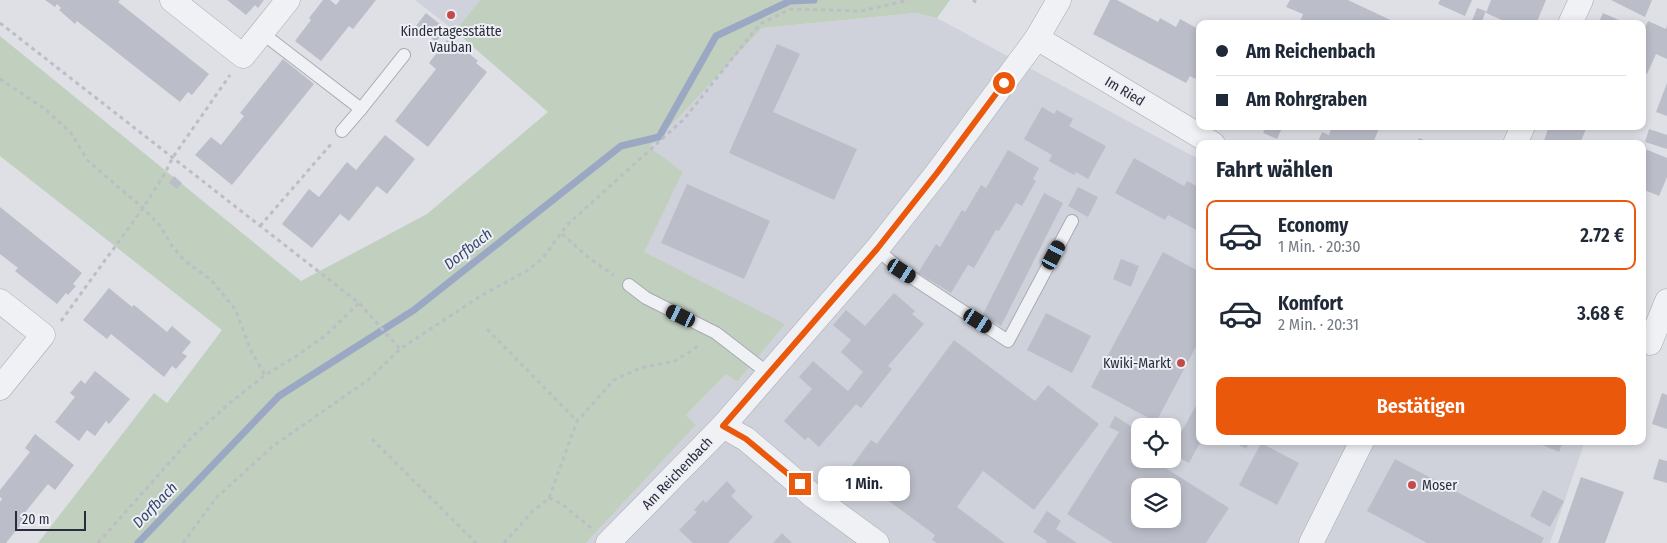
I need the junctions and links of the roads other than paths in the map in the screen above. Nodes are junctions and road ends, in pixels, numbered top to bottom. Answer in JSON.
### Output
{"nodes":[{"id":1,"x":172,"y":0,"type":"edge"},
{"id":2,"x":288,"y":0,"type":"edge"},
{"id":3,"x":1059,"y":0,"type":"edge"},
{"id":4,"x":1581,"y":0,"type":"edge"},
{"id":5,"x":1572,"y":20,"type":"edge"},
{"id":6,"x":262,"y":33,"type":"junction"},
{"id":7,"x":1037,"y":38,"type":"junction"},
{"id":8,"x":404,"y":55,"type":"dead end"},
{"id":9,"x":361,"y":109,"type":"junction"},
{"id":10,"x":342,"y":132,"type":"road end"},
{"id":11,"x":1206,"y":140,"type":"edge"},
{"id":12,"x":1072,"y":221,"type":"dead end"},
{"id":13,"x":877,"y":249,"type":"junction"},
{"id":14,"x":629,"y":285,"type":"road end"},
{"id":15,"x":0,"y":301,"type":"edge"},
{"id":16,"x":1667,"y":301,"type":"edge"},
{"id":17,"x":1653,"y":344,"type":"edge"},
{"id":18,"x":769,"y":374,"type":"junction"},
{"id":19,"x":0,"y":388,"type":"edge"},
{"id":20,"x":723,"y":426,"type":"junction"},
{"id":21,"x":1360,"y":445,"type":"edge"},
{"id":22,"x":609,"y":543,"type":"edge"},
{"id":23,"x":877,"y":543,"type":"edge"},
{"id":24,"x":1311,"y":543,"type":"edge"}],
"edges":[{"from":1,"to":6,"type":"street"},
{"from":2,"to":6,"type":"street"},
{"from":3,"to":7,"type":"street","name":"Am Reichenbach"},
{"from":4,"to":5,"type":"street"},
{"from":6,"to":9,"type":"lane"},
{"from":7,"to":11,"type":"street","name":"Im Ried"},
{"from":7,"to":13,"type":"street","name":"Am Reichenbach"},
{"from":8,"to":9,"type":"lane"},
{"from":9,"to":10,"type":"lane"},
{"from":12,"to":13,"type":"lane"},
{"from":13,"to":18,"type":"street","name":"Am Reichenbach"},
{"from":14,"to":18,"type":"lane"},
{"from":15,"to":19,"type":"street"},
{"from":16,"to":17,"type":"street"},
{"from":18,"to":20,"type":"street","name":"Am Reichenbach"},
{"from":20,"to":22,"type":"street","name":"Am Reichenbach"},
{"from":20,"to":23,"type":"street"},
{"from":21,"to":24,"type":"street"}]}
